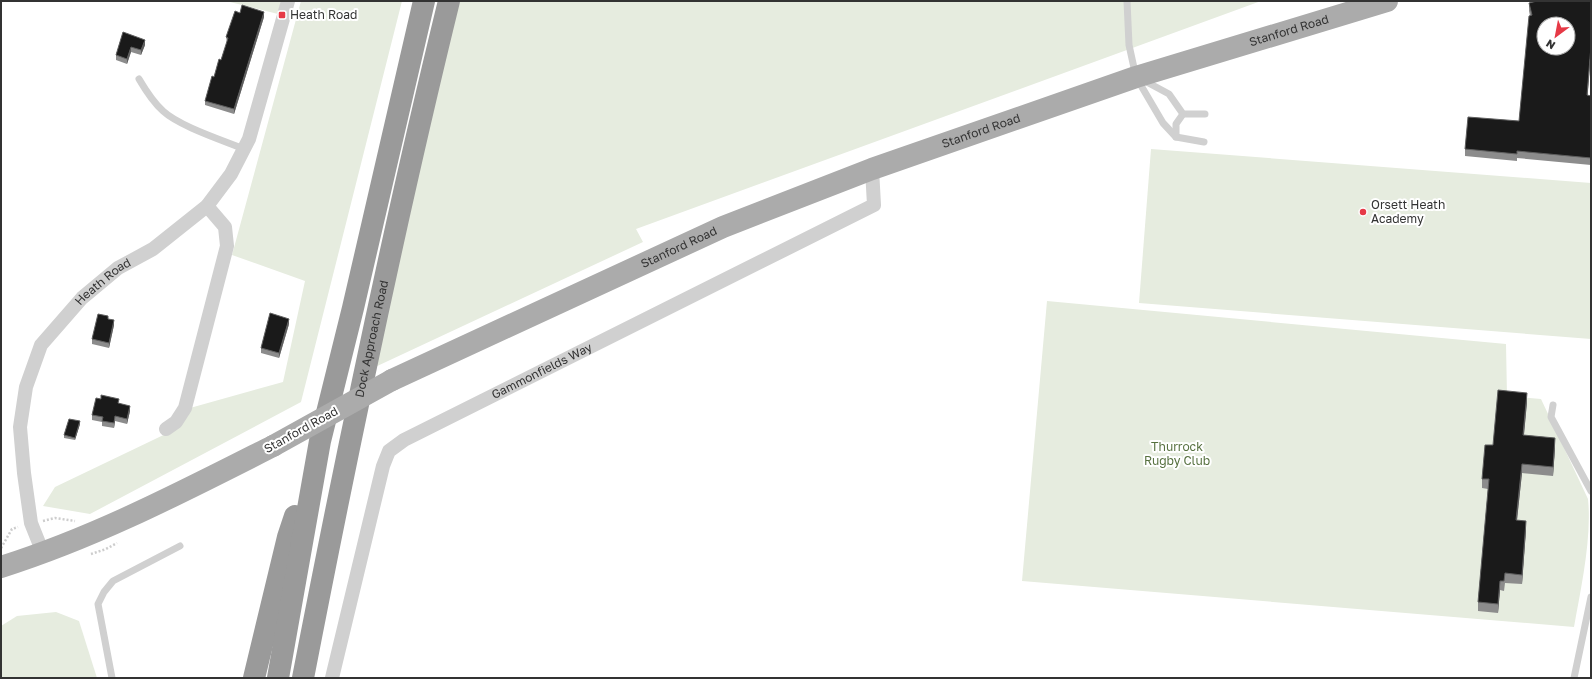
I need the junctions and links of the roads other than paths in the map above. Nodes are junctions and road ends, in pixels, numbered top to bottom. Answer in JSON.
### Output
{"nodes":[{"id":1,"x":288,"y":1,"type":"edge"},
{"id":2,"x":424,"y":1,"type":"edge"},
{"id":3,"x":449,"y":1,"type":"edge"},
{"id":4,"x":1127,"y":1,"type":"edge"},
{"id":5,"x":1387,"y":1,"type":"edge"},
{"id":6,"x":1136,"y":77,"type":"junction"},
{"id":7,"x":139,"y":79,"type":"dead end"},
{"id":8,"x":1183,"y":114,"type":"junction"},
{"id":9,"x":1205,"y":114,"type":"dead end"},
{"id":10,"x":1176,"y":137,"type":"junction"},
{"id":11,"x":1204,"y":142,"type":"dead end"},
{"id":12,"x":244,"y":150,"type":"junction"},
{"id":13,"x":872,"y":169,"type":"junction"},
{"id":14,"x":207,"y":206,"type":"junction"},
{"id":15,"x":1553,"y":405,"type":"dead end"},
{"id":16,"x":166,"y":429,"type":"dead end"},
{"id":17,"x":320,"y":441,"type":"junction"},
{"id":18,"x":1591,"y":490,"type":"edge"},
{"id":19,"x":180,"y":546,"type":"dead end"},
{"id":20,"x":43,"y":554,"type":"junction"},
{"id":21,"x":1,"y":567,"type":"edge"},
{"id":22,"x":1591,"y":597,"type":"edge"},
{"id":23,"x":112,"y":678,"type":"edge"},
{"id":24,"x":254,"y":678,"type":"edge"},
{"id":25,"x":278,"y":678,"type":"edge"},
{"id":26,"x":303,"y":678,"type":"edge"},
{"id":27,"x":332,"y":678,"type":"edge"},
{"id":28,"x":1574,"y":678,"type":"edge"}],
"edges":[{"from":1,"to":12,"type":"street","name":"Heath Road"},
{"from":2,"to":17,"type":"highway","name":"Dock Approach Road"},
{"from":3,"to":26,"type":"highway","name":"Dock Approach Road"},
{"from":4,"to":6,"type":"lane"},
{"from":5,"to":6,"type":"main road","name":"Stanford Road"},
{"from":6,"to":8,"type":"lane"},
{"from":6,"to":10,"type":"lane"},
{"from":6,"to":13,"type":"main road","name":"Stanford Road"},
{"from":7,"to":12,"type":"lane"},
{"from":8,"to":9,"type":"lane"},
{"from":8,"to":10,"type":"lane"},
{"from":10,"to":11,"type":"lane"},
{"from":12,"to":14,"type":"street","name":"Heath Road"},
{"from":13,"to":20,"type":"main road","name":"Stanford Road","bridge":true},
{"from":13,"to":27,"type":"street","name":"Gammonfields Way"},
{"from":14,"to":16,"type":"street"},
{"from":14,"to":20,"type":"street","name":"Heath Road"},
{"from":15,"to":18,"type":"lane"},
{"from":17,"to":24,"type":"highway"},
{"from":17,"to":25,"type":"highway"},
{"from":19,"to":23,"type":"lane"},
{"from":20,"to":21,"type":"main road","name":"Stanford Road"},
{"from":22,"to":28,"type":"lane"}]}
